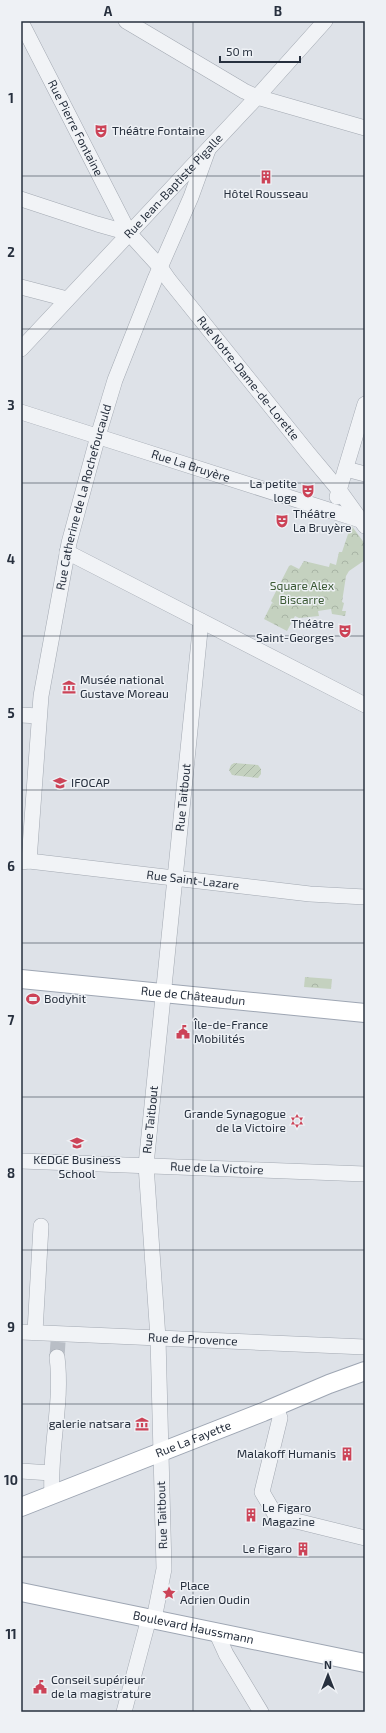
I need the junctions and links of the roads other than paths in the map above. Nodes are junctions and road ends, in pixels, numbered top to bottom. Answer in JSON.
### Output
{"nodes":[{"id":1,"x":126,"y":21,"type":"edge"},
{"id":2,"x":325,"y":21,"type":"edge"},
{"id":3,"x":21,"y":22,"type":"edge"},
{"id":4,"x":257,"y":97,"type":"junction"},
{"id":5,"x":365,"y":128,"type":"edge"},
{"id":6,"x":208,"y":150,"type":"junction"},
{"id":7,"x":21,"y":199,"type":"edge"},
{"id":8,"x":130,"y":233,"type":"junction"},
{"id":9,"x":160,"y":267,"type":"junction"},
{"id":10,"x":21,"y":287,"type":"edge"},
{"id":11,"x":67,"y":299,"type":"junction"},
{"id":12,"x":21,"y":349,"type":"edge"},
{"id":13,"x":365,"y":404,"type":"edge"},
{"id":14,"x":21,"y":412,"type":"edge"},
{"id":15,"x":363,"y":423,"type":"edge"},
{"id":16,"x":98,"y":436,"type":"junction"},
{"id":17,"x":346,"y":469,"type":"junction"},
{"id":18,"x":365,"y":474,"type":"edge"},
{"id":19,"x":339,"y":490,"type":"junction"},
{"id":20,"x":326,"y":509,"type":"junction"},
{"id":21,"x":363,"y":523,"type":"edge"},
{"id":22,"x":67,"y":552,"type":"junction"},
{"id":23,"x":201,"y":621,"type":"junction"},
{"id":24,"x":365,"y":705,"type":"edge"},
{"id":25,"x":21,"y":715,"type":"edge"},
{"id":26,"x":39,"y":716,"type":"junction"},
{"id":27,"x":25,"y":861,"type":"edge"},
{"id":28,"x":175,"y":878,"type":"junction"},
{"id":29,"x":365,"y":897,"type":"edge"},
{"id":30,"x":21,"y":979,"type":"edge"},
{"id":31,"x":164,"y":993,"type":"junction"},
{"id":32,"x":365,"y":1013,"type":"edge"},
{"id":33,"x":21,"y":1162,"type":"edge"},
{"id":34,"x":146,"y":1165,"type":"junction"},
{"id":35,"x":365,"y":1174,"type":"edge"},
{"id":36,"x":41,"y":1226,"type":"dead end"},
{"id":37,"x":28,"y":1332,"type":"edge"},
{"id":38,"x":158,"y":1338,"type":"junction"},
{"id":39,"x":365,"y":1347,"type":"edge"},
{"id":40,"x":57,"y":1357,"type":"tunnel mouth"},
{"id":41,"x":365,"y":1371,"type":"edge"},
{"id":42,"x":276,"y":1406,"type":"junction"},
{"id":43,"x":160,"y":1452,"type":"junction"},
{"id":44,"x":21,"y":1471,"type":"edge"},
{"id":45,"x":51,"y":1473,"type":"junction"},
{"id":46,"x":52,"y":1495,"type":"junction"},
{"id":47,"x":21,"y":1507,"type":"edge"},
{"id":48,"x":365,"y":1538,"type":"edge"},
{"id":49,"x":21,"y":1592,"type":"edge"},
{"id":50,"x":152,"y":1619,"type":"junction"},
{"id":51,"x":216,"y":1632,"type":"junction"},
{"id":52,"x":365,"y":1663,"type":"edge"},
{"id":53,"x":124,"y":1712,"type":"edge"},
{"id":54,"x":260,"y":1712,"type":"edge"}],
"edges":[{"from":1,"to":4,"type":"street"},
{"from":2,"to":4,"type":"street","name":"Rue Jean-Baptiste Pigalle"},
{"from":3,"to":8,"type":"street","name":"Rue Pierre Fontaine"},
{"from":4,"to":5,"type":"street"},
{"from":4,"to":6,"type":"street","name":"Rue Jean-Baptiste Pigalle"},
{"from":6,"to":8,"type":"street","name":"Rue Jean-Baptiste Pigalle"},
{"from":6,"to":9,"type":"street","name":"Rue Catherine de La Rochefoucauld"},
{"from":7,"to":8,"type":"street"},
{"from":8,"to":9,"type":"street","name":"Rue Notre-Dame-de-Lorette"},
{"from":8,"to":11,"type":"street","name":"Rue Jean-Baptiste Pigalle"},
{"from":9,"to":16,"type":"street","name":"Rue Catherine de La Rochefoucauld"},
{"from":9,"to":19,"type":"street","name":"Rue Notre-Dame-de-Lorette"},
{"from":10,"to":11,"type":"street"},
{"from":11,"to":12,"type":"street","name":"Rue Jean-Baptiste Pigalle"},
{"from":13,"to":15,"type":"street"},
{"from":14,"to":16,"type":"street","name":"Rue La Bruyère"},
{"from":15,"to":17,"type":"street"},
{"from":16,"to":20,"type":"street","name":"Rue La Bruyère"},
{"from":16,"to":22,"type":"street","name":"Rue Catherine de La Rochefoucauld"},
{"from":17,"to":18,"type":"street"},
{"from":17,"to":19,"type":"street"},
{"from":19,"to":20,"type":"street"},
{"from":19,"to":21,"type":"street","name":"Rue Notre-Dame-de-Lorette"},
{"from":20,"to":21,"type":"street","name":"Rue La Bruyère"},
{"from":22,"to":23,"type":"street"},
{"from":22,"to":26,"type":"street","name":"Rue Catherine de La Rochefoucauld"},
{"from":23,"to":24,"type":"street"},
{"from":23,"to":28,"type":"street","name":"Rue Taitbout"},
{"from":25,"to":26,"type":"street"},
{"from":26,"to":27,"type":"street","name":"Rue Catherine de La Rochefoucauld"},
{"from":27,"to":28,"type":"street","name":"Rue Saint-Lazare"},
{"from":28,"to":29,"type":"street","name":"Rue Saint-Lazare"},
{"from":28,"to":31,"type":"street","name":"Rue Taitbout"},
{"from":30,"to":31,"type":"main road","name":"Rue de Châteaudun"},
{"from":31,"to":32,"type":"main road","name":"Rue de Châteaudun"},
{"from":31,"to":34,"type":"street","name":"Rue Taitbout"},
{"from":33,"to":34,"type":"street","name":"Rue de la Victoire"},
{"from":34,"to":35,"type":"street","name":"Rue de la Victoire"},
{"from":34,"to":38,"type":"street","name":"Rue Taitbout"},
{"from":36,"to":37,"type":"street"},
{"from":37,"to":38,"type":"street","name":"Rue de Provence"},
{"from":38,"to":39,"type":"street","name":"Rue de Provence"},
{"from":38,"to":43,"type":"street","name":"Rue Taitbout"},
{"from":40,"to":45,"type":"street"},
{"from":41,"to":42,"type":"main road","name":"Rue La Fayette"},
{"from":42,"to":43,"type":"main road","name":"Rue La Fayette"},
{"from":42,"to":48,"type":"street"},
{"from":43,"to":46,"type":"main road","name":"Rue La Fayette"},
{"from":43,"to":50,"type":"street","name":"Rue Taitbout"},
{"from":44,"to":45,"type":"street"},
{"from":45,"to":46,"type":"street"},
{"from":46,"to":47,"type":"main road","name":"Rue La Fayette"},
{"from":49,"to":50,"type":"main road","name":"Boulevard Haussmann"},
{"from":50,"to":51,"type":"main road","name":"Boulevard Haussmann"},
{"from":50,"to":53,"type":"street","name":"Rue Taitbout"},
{"from":51,"to":52,"type":"main road","name":"Boulevard Haussmann"},
{"from":51,"to":54,"type":"street"}]}
